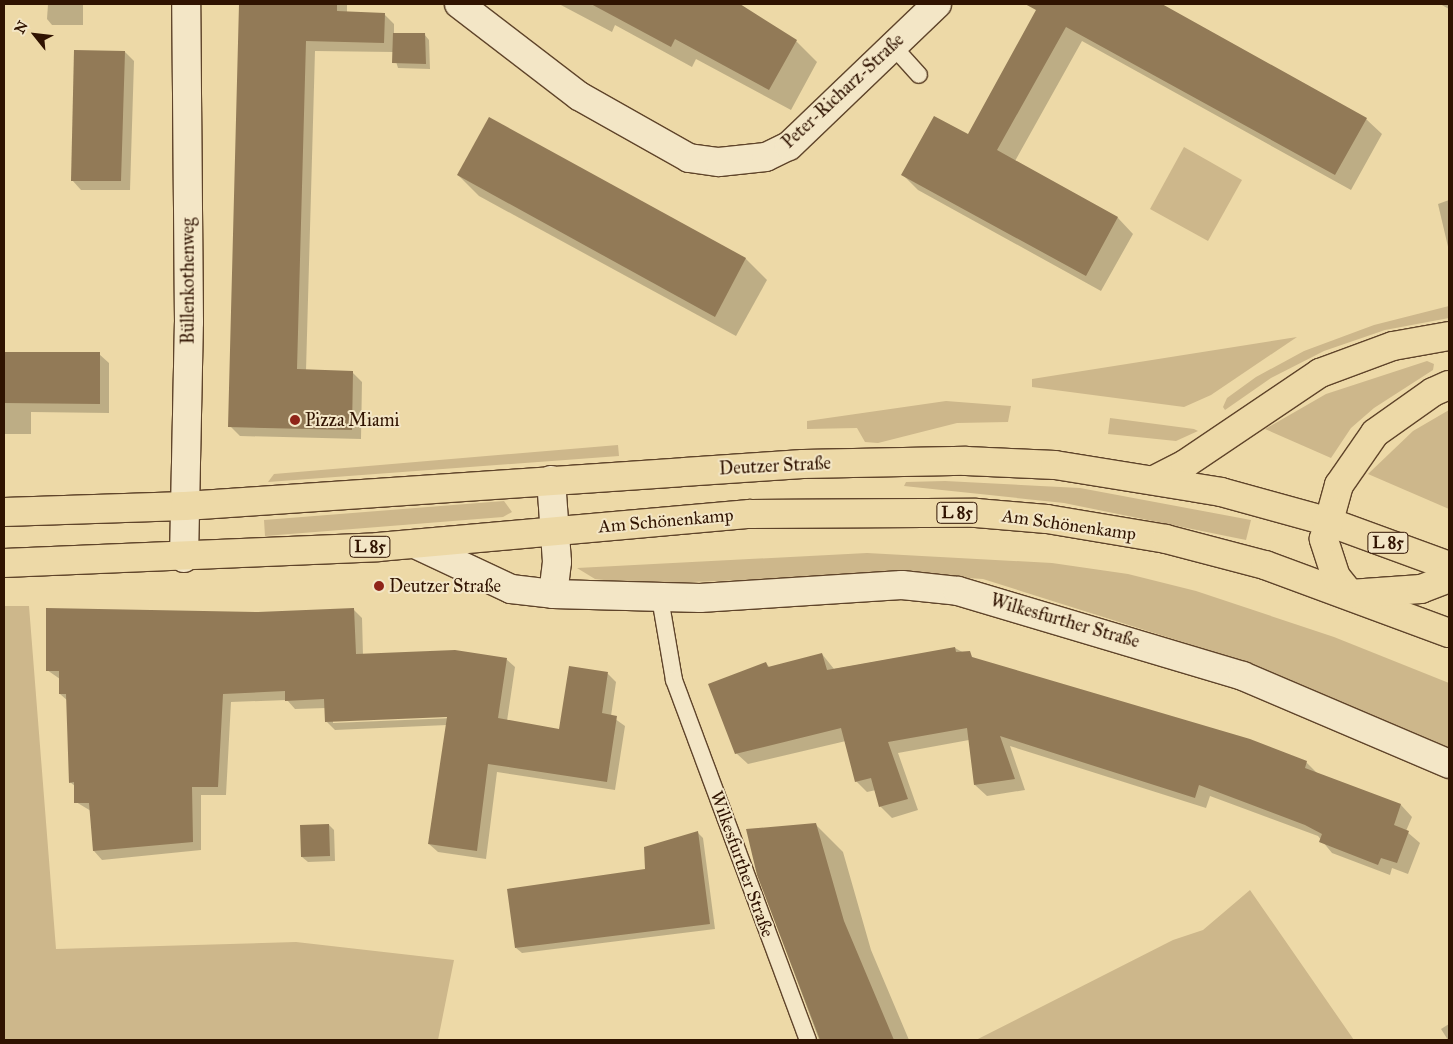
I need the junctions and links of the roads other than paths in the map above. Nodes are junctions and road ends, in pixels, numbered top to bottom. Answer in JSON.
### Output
{"nodes":[{"id":1,"x":186,"y":4,"type":"edge"},
{"id":2,"x":459,"y":4,"type":"edge"},
{"id":3,"x":937,"y":4,"type":"edge"},
{"id":4,"x":892,"y":45,"type":"junction"},
{"id":5,"x":919,"y":75,"type":"dead end"},
{"id":6,"x":1449,"y":336,"type":"edge"},
{"id":7,"x":1449,"y":385,"type":"edge"},
{"id":8,"x":1156,"y":479,"type":"junction"},
{"id":9,"x":551,"y":480,"type":"junction"},
{"id":10,"x":185,"y":506,"type":"junction"},
{"id":11,"x":4,"y":512,"type":"edge"},
{"id":12,"x":1326,"y":521,"type":"junction"},
{"id":13,"x":554,"y":530,"type":"junction"},
{"id":14,"x":415,"y":544,"type":"junction"},
{"id":15,"x":184,"y":558,"type":"junction"},
{"id":16,"x":4,"y":563,"type":"edge"},
{"id":17,"x":1449,"y":566,"type":"edge"},
{"id":18,"x":1449,"y":578,"type":"edge"},
{"id":19,"x":553,"y":594,"type":"junction"},
{"id":20,"x":1350,"y":594,"type":"junction"},
{"id":21,"x":660,"y":598,"type":"junction"},
{"id":22,"x":1449,"y":633,"type":"edge"},
{"id":23,"x":1449,"y":764,"type":"edge"},
{"id":24,"x":808,"y":1040,"type":"edge"}],
"edges":[{"from":1,"to":10,"type":"street","name":"Büllenkothenweg"},
{"from":2,"to":4,"type":"street","name":"Peter-Richarz-Straße"},
{"from":3,"to":4,"type":"street","name":"Peter-Richarz-Straße"},
{"from":4,"to":5,"type":"lane"},
{"from":6,"to":8,"type":"main road"},
{"from":7,"to":12,"type":"main road"},
{"from":8,"to":9,"type":"main road","name":"Deutzer Straße","number":"L 85"},
{"from":8,"to":12,"type":"main road","number":"L 85"},
{"from":9,"to":10,"type":"main road","name":"Deutzer Straße","number":"L 85"},
{"from":9,"to":13,"type":"street"},
{"from":10,"to":11,"type":"main road","name":"Deutzer Straße","number":"L 85"},
{"from":10,"to":15,"type":"street","name":"Büllenkothenweg"},
{"from":12,"to":17,"type":"main road","number":"L 85"},
{"from":12,"to":20,"type":"main road"},
{"from":13,"to":14,"type":"main road","number":"L 85"},
{"from":13,"to":19,"type":"street"},
{"from":13,"to":20,"type":"main road","name":"Am Schönenkamp","number":"L 85"},
{"from":14,"to":15,"type":"main road","number":"L 85"},
{"from":14,"to":19,"type":"street","name":"Wilkesfurther Straße"},
{"from":15,"to":16,"type":"main road","number":"L 85"},
{"from":18,"to":20,"type":"main road"},
{"from":19,"to":21,"type":"street","name":"Wilkesfurther Straße"},
{"from":20,"to":22,"type":"main road","name":"Am Schönenkamp","number":"L 85"},
{"from":21,"to":23,"type":"street","name":"Wilkesfurther Straße"},
{"from":21,"to":24,"type":"lane","name":"Wilkesfurther Straße"}]}
